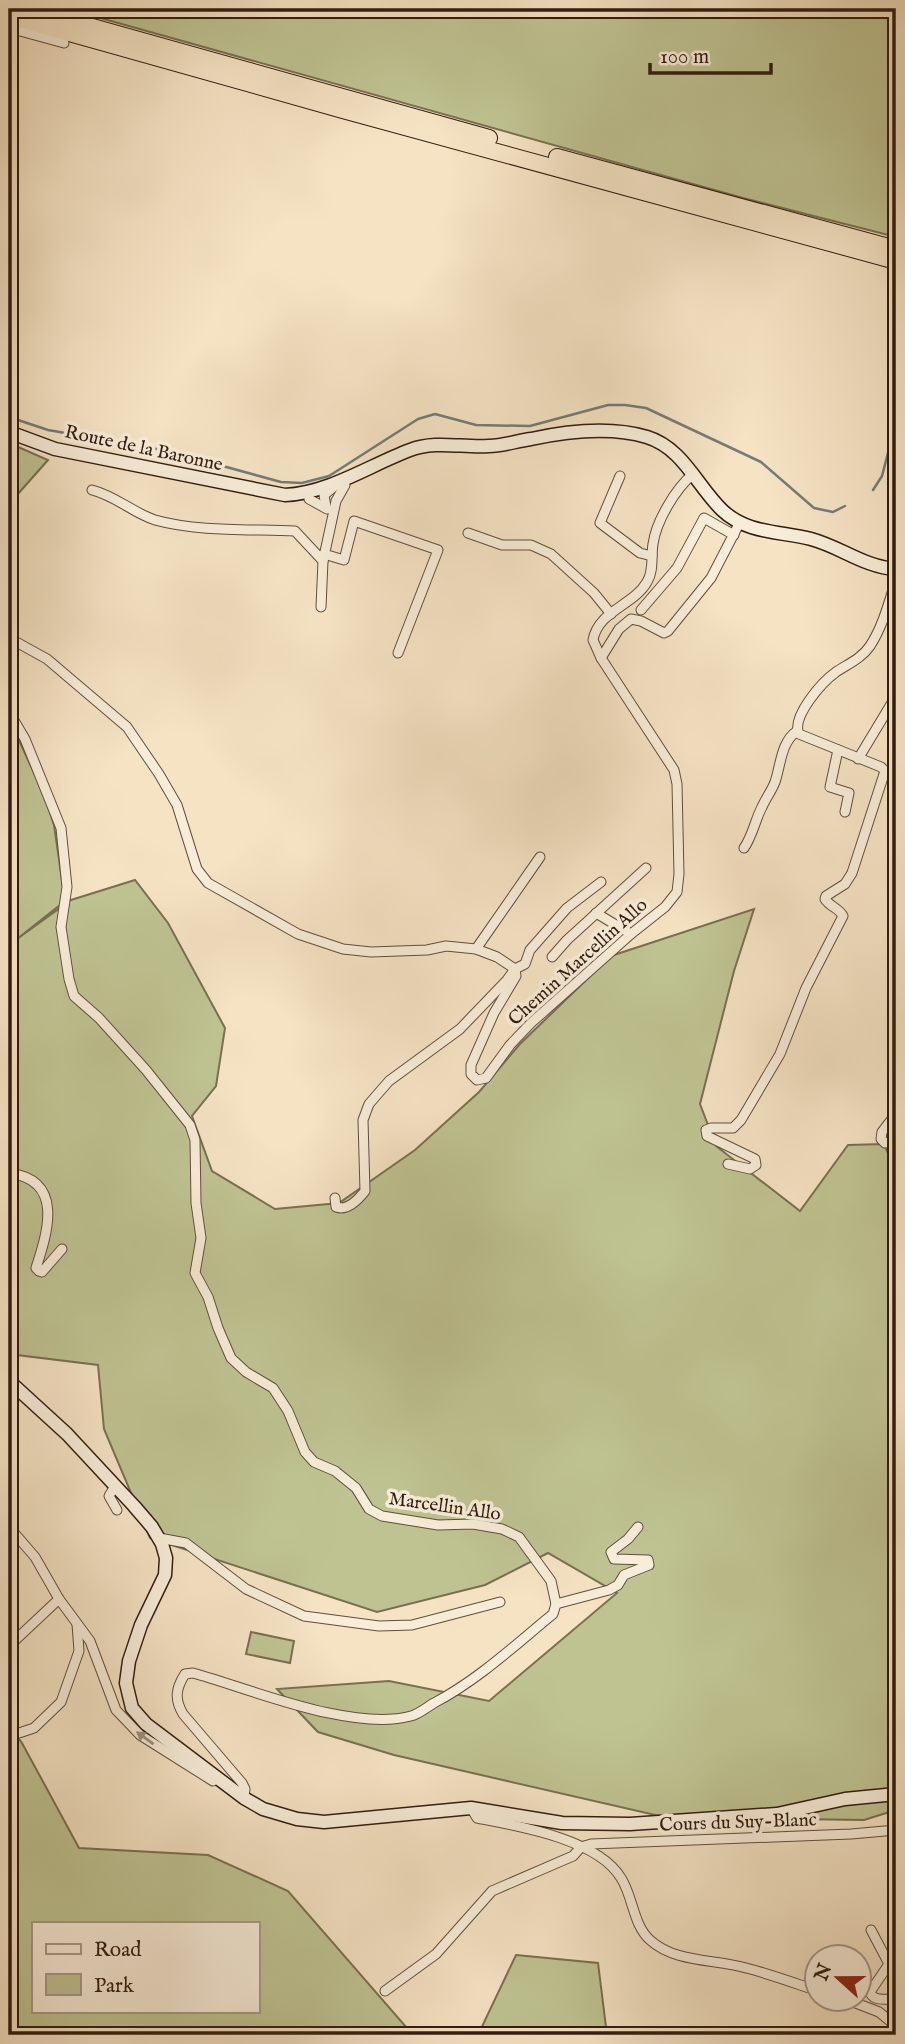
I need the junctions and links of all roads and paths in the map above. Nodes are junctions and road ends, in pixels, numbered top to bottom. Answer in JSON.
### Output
{"nodes":[{"id":1,"x":28,"y":9,"type":"edge"},
{"id":2,"x":9,"y":16,"type":"edge"},
{"id":3,"x":9,"y":28,"type":"edge"},
{"id":4,"x":64,"y":43,"type":"dead end"},
{"id":5,"x":896,"y":249,"type":"edge"},
{"id":6,"x":896,"y":261,"type":"edge"},
{"id":7,"x":9,"y":432,"type":"edge"},
{"id":8,"x":693,"y":474,"type":"junction"},
{"id":9,"x":620,"y":476,"type":"dead end"},
{"id":10,"x":346,"y":481,"type":"junction"},
{"id":11,"x":92,"y":490,"type":"dead end"},
{"id":12,"x":324,"y":497,"type":"junction"},
{"id":13,"x":737,"y":530,"type":"junction"},
{"id":14,"x":468,"y":533,"type":"dead end"},
{"id":15,"x":652,"y":556,"type":"junction"},
{"id":16,"x":324,"y":558,"type":"junction"},
{"id":17,"x":896,"y":569,"type":"edge"},
{"id":18,"x":896,"y":580,"type":"edge"},
{"id":19,"x":321,"y":607,"type":"dead end"},
{"id":20,"x":641,"y":610,"type":"dead end"},
{"id":21,"x":611,"y":614,"type":"junction"},
{"id":22,"x":9,"y":638,"type":"edge"},
{"id":23,"x":398,"y":653,"type":"dead end"},
{"id":24,"x":601,"y":658,"type":"junction"},
{"id":25,"x":896,"y":696,"type":"edge"},
{"id":26,"x":9,"y":712,"type":"edge"},
{"id":27,"x":797,"y":731,"type":"junction"},
{"id":28,"x":838,"y":750,"type":"junction"},
{"id":29,"x":858,"y":759,"type":"junction"},
{"id":30,"x":845,"y":812,"type":"dead end"},
{"id":31,"x":744,"y":848,"type":"dead end"},
{"id":32,"x":540,"y":857,"type":"dead end"},
{"id":33,"x":646,"y":868,"type":"dead end"},
{"id":34,"x":601,"y":882,"type":"dead end"},
{"id":35,"x":596,"y":914,"type":"junction"},
{"id":36,"x":631,"y":934,"type":"junction"},
{"id":37,"x":477,"y":949,"type":"junction"},
{"id":38,"x":552,"y":957,"type":"dead end"},
{"id":39,"x":515,"y":969,"type":"junction"},
{"id":40,"x":896,"y":1114,"type":"edge"},
{"id":41,"x":896,"y":1136,"type":"edge"},
{"id":42,"x":728,"y":1164,"type":"dead end"},
{"id":43,"x":9,"y":1173,"type":"edge"},
{"id":44,"x":335,"y":1198,"type":"dead end"},
{"id":45,"x":62,"y":1249,"type":"dead end"},
{"id":46,"x":9,"y":1381,"type":"edge"},
{"id":47,"x":114,"y":1486,"type":"junction"},
{"id":48,"x":117,"y":1510,"type":"dead end"},
{"id":49,"x":9,"y":1527,"type":"edge"},
{"id":50,"x":638,"y":1527,"type":"dead end"},
{"id":51,"x":159,"y":1538,"type":"junction"},
{"id":52,"x":59,"y":1599,"type":"junction"},
{"id":53,"x":500,"y":1602,"type":"dead end"},
{"id":54,"x":556,"y":1604,"type":"junction"},
{"id":55,"x":77,"y":1624,"type":"junction"},
{"id":56,"x":9,"y":1646,"type":"edge"},
{"id":57,"x":19,"y":1733,"type":"dead end"},
{"id":58,"x":224,"y":1783,"type":"junction"},
{"id":59,"x":896,"y":1794,"type":"edge"},
{"id":60,"x":244,"y":1798,"type":"junction"},
{"id":61,"x":471,"y":1808,"type":"junction"},
{"id":62,"x":896,"y":1830,"type":"edge"},
{"id":63,"x":581,"y":1847,"type":"junction"},
{"id":64,"x":872,"y":1930,"type":"dead end"},
{"id":65,"x":892,"y":1964,"type":"edge"},
{"id":66,"x":804,"y":1987,"type":"edge"},
{"id":67,"x":385,"y":1991,"type":"dead end"},
{"id":68,"x":874,"y":2010,"type":"edge"},
{"id":69,"x":889,"y":2019,"type":"junction"},
{"id":70,"x":896,"y":2026,"type":"edge"}],
"edges":[{"from":1,"to":5,"type":"highway"},
{"from":2,"to":6,"type":"highway"},
{"from":3,"to":4,"type":"street"},
{"from":7,"to":12,"type":"main road","name":"Route de la Baronne"},
{"from":8,"to":10,"type":"main road","name":"Route de la Baronne"},
{"from":8,"to":13,"type":"main road","name":"Route de la Baronne"},
{"from":8,"to":15,"type":"street","name":"Chemin Marcellin Allo"},
{"from":9,"to":15,"type":"street"},
{"from":10,"to":12,"type":"main road","name":"Route de la Baronne"},
{"from":10,"to":12,"type":"street"},
{"from":11,"to":16,"type":"street"},
{"from":12,"to":16,"type":"street"},
{"from":13,"to":17,"type":"main road","name":"Route de la Baronne"},
{"from":13,"to":20,"type":"street"},
{"from":13,"to":24,"type":"street"},
{"from":14,"to":21,"type":"street"},
{"from":15,"to":21,"type":"street","name":"Chemin Marcellin Allo"},
{"from":16,"to":19,"type":"street"},
{"from":16,"to":23,"type":"street"},
{"from":18,"to":27,"type":"street"},
{"from":21,"to":24,"type":"street","name":"Chemin Marcellin Allo"},
{"from":22,"to":37,"type":"street","name":"Chemin Marcellin Allo"},
{"from":24,"to":36,"type":"street","name":"Chemin Marcellin Allo"},
{"from":25,"to":29,"type":"street"},
{"from":26,"to":54,"type":"street","name":"Marcellin Allo"},
{"from":27,"to":28,"type":"street"},
{"from":27,"to":31,"type":"street"},
{"from":28,"to":29,"type":"street"},
{"from":28,"to":30,"type":"street"},
{"from":29,"to":42,"type":"street"},
{"from":32,"to":37,"type":"street"},
{"from":33,"to":35,"type":"street"},
{"from":34,"to":39,"type":"street"},
{"from":35,"to":36,"type":"street"},
{"from":35,"to":38,"type":"street"},
{"from":36,"to":39,"type":"street","name":"Chemin Marcellin Allo"},
{"from":37,"to":39,"type":"street","name":"Chemin Marcellin Allo"},
{"from":39,"to":44,"type":"street"},
{"from":40,"to":41,"type":"street"},
{"from":43,"to":45,"type":"street"},
{"from":46,"to":47,"type":"main road"},
{"from":47,"to":48,"type":"street"},
{"from":47,"to":51,"type":"main road"},
{"from":49,"to":52,"type":"street"},
{"from":50,"to":54,"type":"street"},
{"from":51,"to":53,"type":"street"},
{"from":51,"to":58,"type":"main road"},
{"from":52,"to":55,"type":"street"},
{"from":52,"to":56,"type":"street"},
{"from":54,"to":60,"type":"street"},
{"from":55,"to":57,"type":"street"},
{"from":58,"to":55,"type":"street","one_way":true},
{"from":58,"to":60,"type":"main road"},
{"from":59,"to":61,"type":"main road"},
{"from":60,"to":61,"type":"main road"},
{"from":61,"to":63,"type":"street"},
{"from":62,"to":63,"type":"street","name":"Cours du Suy-Blanc"},
{"from":63,"to":66,"type":"street"},
{"from":63,"to":67,"type":"street"},
{"from":64,"to":65,"type":"street"},
{"from":65,"to":69,"type":"street"},
{"from":68,"to":69,"type":"street"},
{"from":69,"to":70,"type":"street"}]}
